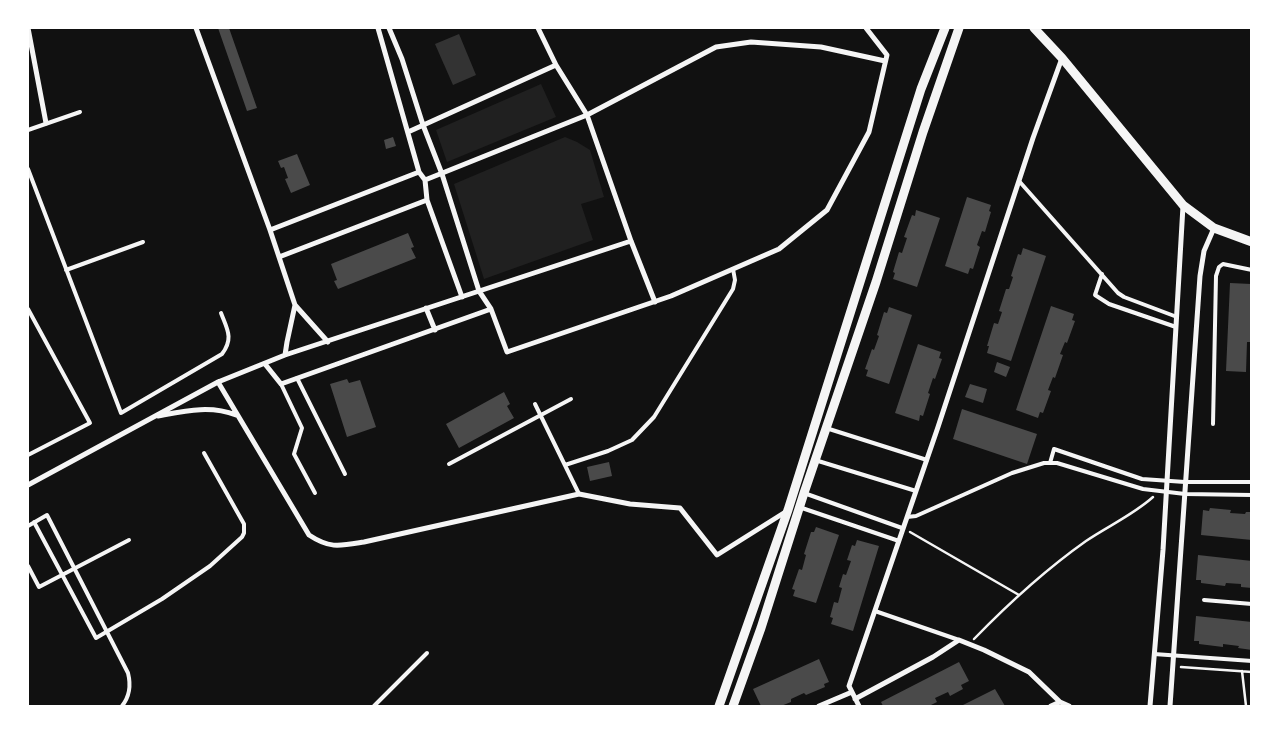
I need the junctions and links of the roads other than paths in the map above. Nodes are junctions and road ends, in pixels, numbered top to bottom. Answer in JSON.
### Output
{"nodes":[{"id":1,"x":28,"y":28,"type":"edge"},
{"id":2,"x":196,"y":28,"type":"edge"},
{"id":3,"x":378,"y":28,"type":"edge"},
{"id":4,"x":389,"y":28,"type":"edge"},
{"id":5,"x":538,"y":28,"type":"edge"},
{"id":6,"x":866,"y":28,"type":"edge"},
{"id":7,"x":945,"y":28,"type":"edge"},
{"id":8,"x":959,"y":28,"type":"edge"},
{"id":9,"x":1034,"y":28,"type":"edge"},
{"id":10,"x":1062,"y":58,"type":"junction"},
{"id":11,"x":885,"y":60,"type":"junction"},
{"id":12,"x":556,"y":65,"type":"junction"},
{"id":13,"x":80,"y":112,"type":"dead end"},
{"id":14,"x":587,"y":115,"type":"junction"},
{"id":15,"x":46,"y":124,"type":"junction"},
{"id":16,"x":423,"y":125,"type":"junction"},
{"id":17,"x":28,"y":130,"type":"edge"},
{"id":18,"x":408,"y":132,"type":"junction"},
{"id":19,"x":28,"y":169,"type":"edge"},
{"id":20,"x":419,"y":172,"type":"junction"},
{"id":21,"x":442,"y":174,"type":"junction"},
{"id":22,"x":425,"y":180,"type":"junction"},
{"id":23,"x":1019,"y":181,"type":"junction"},
{"id":24,"x":427,"y":200,"type":"junction"},
{"id":25,"x":1183,"y":205,"type":"junction"},
{"id":26,"x":1214,"y":228,"type":"junction"},
{"id":27,"x":270,"y":230,"type":"junction"},
{"id":28,"x":631,"y":241,"type":"junction"},
{"id":29,"x":143,"y":242,"type":"dead end"},
{"id":30,"x":1252,"y":242,"type":"edge"},
{"id":31,"x":279,"y":257,"type":"junction"},
{"id":32,"x":733,"y":269,"type":"junction"},
{"id":33,"x":66,"y":270,"type":"junction"},
{"id":34,"x":1252,"y":270,"type":"edge"},
{"id":35,"x":1102,"y":274,"type":"junction"},
{"id":36,"x":479,"y":291,"type":"junction"},
{"id":37,"x":462,"y":297,"type":"junction"},
{"id":38,"x":656,"y":302,"type":"junction"},
{"id":39,"x":295,"y":305,"type":"junction"},
{"id":40,"x":426,"y":308,"type":"junction"},
{"id":41,"x":28,"y":309,"type":"edge"},
{"id":42,"x":491,"y":309,"type":"junction"},
{"id":43,"x":220,"y":313,"type":"dead end"},
{"id":44,"x":1177,"y":317,"type":"junction"},
{"id":45,"x":1176,"y":327,"type":"junction"},
{"id":46,"x":435,"y":330,"type":"junction"},
{"id":47,"x":328,"y":342,"type":"junction"},
{"id":48,"x":285,"y":355,"type":"junction"},
{"id":49,"x":265,"y":364,"type":"junction"},
{"id":50,"x":297,"y":378,"type":"junction"},
{"id":51,"x":218,"y":382,"type":"junction"},
{"id":52,"x":280,"y":384,"type":"junction"},
{"id":53,"x":571,"y":399,"type":"dead end"},
{"id":54,"x":535,"y":404,"type":"dead end"},
{"id":55,"x":237,"y":415,"type":"junction"},
{"id":56,"x":540,"y":415,"type":"junction"},
{"id":57,"x":153,"y":417,"type":"junction"},
{"id":58,"x":1213,"y":424,"type":"dead end"},
{"id":59,"x":826,"y":428,"type":"junction"},
{"id":60,"x":204,"y":453,"type":"dead end"},
{"id":61,"x":28,"y":455,"type":"edge"},
{"id":62,"x":815,"y":460,"type":"junction"},
{"id":63,"x":926,"y":460,"type":"junction"},
{"id":64,"x":1050,"y":463,"type":"junction"},
{"id":65,"x":449,"y":464,"type":"dead end"},
{"id":66,"x":565,"y":465,"type":"junction"},
{"id":67,"x":346,"y":474,"type":"dead end"},
{"id":68,"x":1167,"y":481,"type":"junction"},
{"id":69,"x":1186,"y":482,"type":"junction"},
{"id":70,"x":1252,"y":482,"type":"edge"},
{"id":71,"x":28,"y":484,"type":"edge"},
{"id":72,"x":916,"y":491,"type":"junction"},
{"id":73,"x":1163,"y":492,"type":"junction"},
{"id":74,"x":804,"y":493,"type":"junction"},
{"id":75,"x":315,"y":494,"type":"dead end"},
{"id":76,"x":579,"y":494,"type":"junction"},
{"id":77,"x":1185,"y":494,"type":"junction"},
{"id":78,"x":1252,"y":495,"type":"edge"},
{"id":79,"x":799,"y":507,"type":"junction"},
{"id":80,"x":788,"y":510,"type":"junction"},
{"id":81,"x":907,"y":517,"type":"junction"},
{"id":82,"x":34,"y":522,"type":"junction"},
{"id":83,"x":28,"y":526,"type":"edge"},
{"id":84,"x":902,"y":528,"type":"junction"},
{"id":85,"x":129,"y":540,"type":"dead end"},
{"id":86,"x":899,"y":541,"type":"junction"},
{"id":87,"x":28,"y":566,"type":"edge"},
{"id":88,"x":74,"y":568,"type":"junction"},
{"id":89,"x":62,"y":575,"type":"junction"},
{"id":90,"x":1204,"y":600,"type":"dead end"},
{"id":91,"x":1252,"y":604,"type":"edge"},
{"id":92,"x":875,"y":611,"type":"junction"},
{"id":93,"x":107,"y":632,"type":"junction"},
{"id":94,"x":959,"y":640,"type":"junction"},
{"id":95,"x":427,"y":653,"type":"dead end"},
{"id":96,"x":1154,"y":654,"type":"junction"},
{"id":97,"x":1172,"y":655,"type":"junction"},
{"id":98,"x":1252,"y":661,"type":"edge"},
{"id":99,"x":852,"y":692,"type":"junction"},
{"id":100,"x":854,"y":699,"type":"junction"},
{"id":101,"x":1060,"y":702,"type":"junction"},
{"id":102,"x":122,"y":706,"type":"edge"},
{"id":103,"x":374,"y":706,"type":"edge"},
{"id":104,"x":719,"y":706,"type":"edge"},
{"id":105,"x":733,"y":706,"type":"edge"},
{"id":106,"x":819,"y":706,"type":"edge"},
{"id":107,"x":859,"y":706,"type":"edge"},
{"id":108,"x":1051,"y":706,"type":"edge"},
{"id":109,"x":1069,"y":706,"type":"edge"},
{"id":110,"x":1150,"y":706,"type":"edge"},
{"id":111,"x":1170,"y":706,"type":"edge"}],
"edges":[{"from":1,"to":15,"type":"street"},
{"from":2,"to":27,"type":"street"},
{"from":3,"to":18,"type":"street"},
{"from":4,"to":16,"type":"street"},
{"from":5,"to":12,"type":"street"},
{"from":6,"to":11,"type":"street"},
{"from":7,"to":80,"type":"street"},
{"from":8,"to":59,"type":"street"},
{"from":9,"to":10,"type":"street"},
{"from":10,"to":23,"type":"street"},
{"from":10,"to":25,"type":"street"},
{"from":11,"to":14,"type":"street"},
{"from":11,"to":32,"type":"street"},
{"from":12,"to":14,"type":"street"},
{"from":12,"to":16,"type":"street"},
{"from":13,"to":15,"type":"lane"},
{"from":14,"to":21,"type":"street"},
{"from":14,"to":28,"type":"street"},
{"from":15,"to":17,"type":"lane"},
{"from":16,"to":18,"type":"street"},
{"from":16,"to":21,"type":"street"},
{"from":18,"to":20,"type":"street"},
{"from":19,"to":33,"type":"lane"},
{"from":20,"to":22,"type":"street"},
{"from":20,"to":27,"type":"street"},
{"from":21,"to":22,"type":"street"},
{"from":21,"to":36,"type":"street"},
{"from":22,"to":24,"type":"street"},
{"from":23,"to":35,"type":"lane"},
{"from":23,"to":63,"type":"street"},
{"from":24,"to":31,"type":"street"},
{"from":24,"to":37,"type":"street"},
{"from":25,"to":26,"type":"street"},
{"from":25,"to":44,"type":"street"},
{"from":26,"to":30,"type":"street"},
{"from":26,"to":69,"type":"street"},
{"from":27,"to":31,"type":"street"},
{"from":28,"to":36,"type":"street"},
{"from":28,"to":38,"type":"street"},
{"from":29,"to":33,"type":"lane"},
{"from":31,"to":39,"type":"street"},
{"from":32,"to":38,"type":"street"},
{"from":32,"to":66,"type":"lane"},
{"from":33,"to":43,"type":"lane"},
{"from":34,"to":58,"type":"lane"},
{"from":35,"to":44,"type":"lane"},
{"from":35,"to":45,"type":"lane"},
{"from":36,"to":37,"type":"street"},
{"from":36,"to":42,"type":"street"},
{"from":37,"to":40,"type":"street"},
{"from":38,"to":42,"type":"street"},
{"from":39,"to":47,"type":"street"},
{"from":39,"to":48,"type":"street"},
{"from":40,"to":46,"type":"street"},
{"from":40,"to":47,"type":"street"},
{"from":41,"to":61,"type":"lane"},
{"from":42,"to":46,"type":"street"},
{"from":44,"to":45,"type":"street"},
{"from":45,"to":68,"type":"street"},
{"from":46,"to":50,"type":"street"},
{"from":47,"to":48,"type":"street"},
{"from":48,"to":49,"type":"street"},
{"from":49,"to":51,"type":"street"},
{"from":49,"to":52,"type":"street"},
{"from":50,"to":52,"type":"street"},
{"from":50,"to":67,"type":"lane"},
{"from":51,"to":55,"type":"street"},
{"from":51,"to":57,"type":"street"},
{"from":52,"to":75,"type":"lane"},
{"from":53,"to":56,"type":"lane"},
{"from":54,"to":56,"type":"lane"},
{"from":55,"to":57,"type":"street"},
{"from":55,"to":76,"type":"street"},
{"from":56,"to":65,"type":"lane"},
{"from":56,"to":66,"type":"lane"},
{"from":57,"to":71,"type":"street"},
{"from":59,"to":62,"type":"street"},
{"from":59,"to":63,"type":"lane"},
{"from":60,"to":93,"type":"lane"},
{"from":62,"to":72,"type":"lane"},
{"from":62,"to":74,"type":"street"},
{"from":63,"to":72,"type":"street"},
{"from":64,"to":68,"type":"lane"},
{"from":64,"to":73,"type":"lane"},
{"from":64,"to":81,"type":"lane"},
{"from":66,"to":76,"type":"lane"},
{"from":68,"to":69,"type":"lane"},
{"from":68,"to":73,"type":"street"},
{"from":69,"to":70,"type":"lane"},
{"from":69,"to":77,"type":"street"},
{"from":72,"to":81,"type":"street"},
{"from":73,"to":77,"type":"lane"},
{"from":73,"to":96,"type":"street"},
{"from":74,"to":79,"type":"street"},
{"from":74,"to":84,"type":"lane"},
{"from":76,"to":80,"type":"street"},
{"from":77,"to":78,"type":"lane"},
{"from":77,"to":97,"type":"street"},
{"from":79,"to":86,"type":"lane"},
{"from":79,"to":105,"type":"street"},
{"from":80,"to":104,"type":"street"},
{"from":81,"to":84,"type":"street"},
{"from":82,"to":83,"type":"lane"},
{"from":82,"to":88,"type":"lane"},
{"from":82,"to":89,"type":"lane"},
{"from":84,"to":86,"type":"street"},
{"from":85,"to":88,"type":"lane"},
{"from":86,"to":92,"type":"street"},
{"from":87,"to":89,"type":"lane"},
{"from":88,"to":89,"type":"lane"},
{"from":88,"to":93,"type":"lane"},
{"from":89,"to":93,"type":"lane"},
{"from":90,"to":91,"type":"lane"},
{"from":92,"to":94,"type":"lane"},
{"from":92,"to":99,"type":"street"},
{"from":93,"to":102,"type":"lane"},
{"from":94,"to":100,"type":"street"},
{"from":94,"to":101,"type":"street"},
{"from":95,"to":103,"type":"lane"},
{"from":96,"to":97,"type":"lane"},
{"from":96,"to":110,"type":"street"},
{"from":97,"to":98,"type":"lane"},
{"from":97,"to":111,"type":"street"},
{"from":99,"to":100,"type":"street"},
{"from":99,"to":106,"type":"street"},
{"from":100,"to":107,"type":"street"},
{"from":101,"to":108,"type":"street"},
{"from":101,"to":109,"type":"street"}]}
